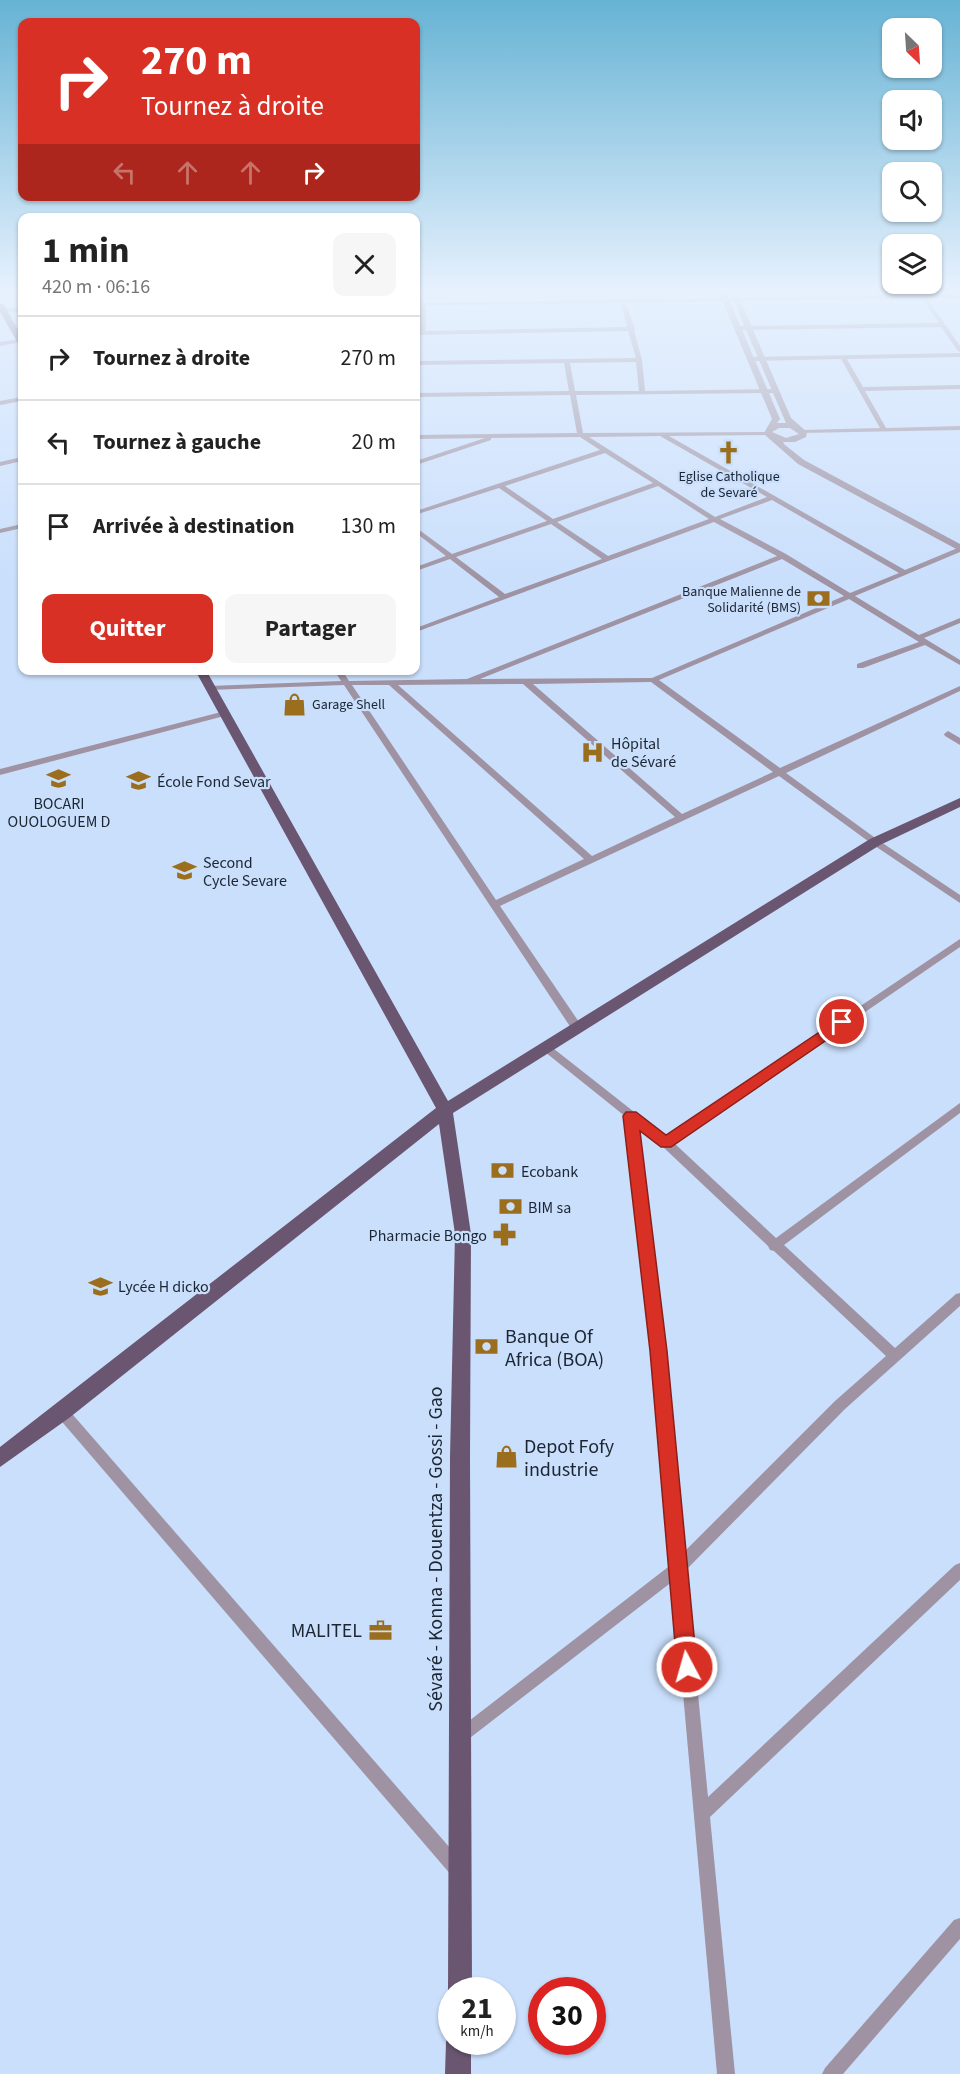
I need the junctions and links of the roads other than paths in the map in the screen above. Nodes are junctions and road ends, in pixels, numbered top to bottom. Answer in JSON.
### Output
{"nodes":[{"id":1,"x":572,"y":387,"type":"edge"},
{"id":2,"x":642,"y":387,"type":"edge"},
{"id":3,"x":764,"y":387,"type":"edge"},
{"id":4,"x":774,"y":387,"type":"edge"},
{"id":5,"x":960,"y":387,"type":"edge"},
{"id":6,"x":862,"y":389,"type":"joint"},
{"id":7,"x":766,"y":391,"type":"junction"},
{"id":8,"x":776,"y":391,"type":"junction"},
{"id":9,"x":642,"y":392,"type":"junction"},
{"id":10,"x":573,"y":393,"type":"junction"},
{"id":11,"x":420,"y":395,"type":"edge"},
{"id":12,"x":18,"y":400,"type":"edge"},
{"id":13,"x":0,"y":403,"type":"edge"},
{"id":14,"x":960,"y":428,"type":"edge"},
{"id":15,"x":941,"y":429,"type":"junction"},
{"id":16,"x":884,"y":430,"type":"junction"},
{"id":17,"x":800,"y":432,"type":"junction"},
{"id":18,"x":772,"y":433,"type":"junction"},
{"id":19,"x":579,"y":434,"type":"junction"},
{"id":20,"x":661,"y":434,"type":"junction"},
{"id":21,"x":500,"y":435,"type":"junction"},
{"id":22,"x":420,"y":437,"type":"edge"},
{"id":23,"x":960,"y":438,"type":"edge"},
{"id":24,"x":606,"y":450,"type":"junction"},
{"id":25,"x":18,"y":460,"type":"edge"},
{"id":26,"x":420,"y":462,"type":"edge"},
{"id":27,"x":0,"y":464,"type":"edge"},
{"id":28,"x":657,"y":484,"type":"junction"},
{"id":29,"x":499,"y":485,"type":"junction"},
{"id":30,"x":774,"y":497,"type":"junction"},
{"id":31,"x":420,"y":512,"type":"edge"},
{"id":32,"x":714,"y":519,"type":"junction"},
{"id":33,"x":552,"y":522,"type":"junction"},
{"id":34,"x":18,"y":527,"type":"edge"},
{"id":35,"x":1,"y":529,"type":"edge"},
{"id":36,"x":420,"y":533,"type":"edge"},
{"id":37,"x":960,"y":539,"type":"edge"},
{"id":38,"x":960,"y":548,"type":"edge"},
{"id":39,"x":783,"y":556,"type":"junction"},
{"id":40,"x":451,"y":557,"type":"junction"},
{"id":41,"x":607,"y":559,"type":"junction"},
{"id":42,"x":420,"y":568,"type":"edge"},
{"id":43,"x":903,"y":572,"type":"junction"},
{"id":44,"x":846,"y":595,"type":"junction"},
{"id":45,"x":504,"y":597,"type":"junction"},
{"id":46,"x":960,"y":620,"type":"edge"},
{"id":47,"x":420,"y":628,"type":"edge"},
{"id":48,"x":921,"y":640,"type":"junction"},
{"id":49,"x":960,"y":663,"type":"edge"},
{"id":50,"x":860,"y":666,"type":"dead end"},
{"id":51,"x":202,"y":675,"type":"edge"},
{"id":52,"x":341,"y":675,"type":"edge"},
{"id":53,"x":653,"y":680,"type":"junction"},
{"id":54,"x":465,"y":682,"type":"junction"},
{"id":55,"x":526,"y":682,"type":"junction"},
{"id":56,"x":346,"y":683,"type":"junction"},
{"id":57,"x":392,"y":684,"type":"junction"},
{"id":58,"x":209,"y":688,"type":"junction"},
{"id":59,"x":960,"y":688,"type":"edge"},
{"id":60,"x":225,"y":712,"type":"junction"},
{"id":61,"x":948,"y":734,"type":"dead end"},
{"id":62,"x":960,"y":742,"type":"edge"},
{"id":63,"x":0,"y":772,"type":"edge"},
{"id":64,"x":779,"y":772,"type":"junction"},
{"id":65,"x":960,"y":802,"type":"edge"},
{"id":66,"x":681,"y":818,"type":"junction"},
{"id":67,"x":875,"y":842,"type":"junction"},
{"id":68,"x":590,"y":859,"type":"junction"},
{"id":69,"x":960,"y":900,"type":"edge"},
{"id":70,"x":494,"y":905,"type":"junction"},
{"id":71,"x":960,"y":942,"type":"edge"},
{"id":72,"x":577,"y":1028,"type":"junction"},
{"id":73,"x":545,"y":1048,"type":"junction"},
{"id":74,"x":960,"y":1107,"type":"edge"},
{"id":75,"x":445,"y":1110,"type":"junction"},
{"id":76,"x":631,"y":1116,"type":"junction"},
{"id":77,"x":666,"y":1143,"type":"junction"},
{"id":78,"x":774,"y":1246,"type":"junction"},
{"id":79,"x":960,"y":1298,"type":"edge"},
{"id":80,"x":894,"y":1355,"type":"junction"},
{"id":81,"x":62,"y":1412,"type":"junction"},
{"id":82,"x":0,"y":1458,"type":"edge"},
{"id":83,"x":677,"y":1569,"type":"junction"},
{"id":84,"x":960,"y":1570,"type":"edge"},
{"id":85,"x":461,"y":1736,"type":"junction"},
{"id":86,"x":703,"y":1813,"type":"junction"},
{"id":87,"x":460,"y":1873,"type":"junction"},
{"id":88,"x":960,"y":1926,"type":"edge"},
{"id":89,"x":460,"y":1977,"type":"edge"},
{"id":90,"x":459,"y":2055,"type":"edge"},
{"id":91,"x":458,"y":2074,"type":"edge"},
{"id":92,"x":726,"y":2074,"type":"edge"},
{"id":93,"x":831,"y":2074,"type":"edge"}],
"edges":[{"from":1,"to":10,"type":"street"},
{"from":2,"to":9,"type":"street"},
{"from":3,"to":7,"type":"street"},
{"from":4,"to":8,"type":"street"},
{"from":5,"to":6,"type":"street"},
{"from":6,"to":16,"type":"street"},
{"from":7,"to":8,"type":"street"},
{"from":7,"to":9,"type":"street"},
{"from":7,"to":18,"type":"street"},
{"from":8,"to":17,"type":"street"},
{"from":9,"to":10,"type":"street"},
{"from":10,"to":11,"type":"street"},
{"from":10,"to":19,"type":"street"},
{"from":12,"to":13,"type":"street"},
{"from":14,"to":15,"type":"street"},
{"from":15,"to":16,"type":"street"},
{"from":15,"to":23,"type":"street"},
{"from":16,"to":17,"type":"street"},
{"from":17,"to":18,"type":"street"},
{"from":17,"to":18,"type":"street"},
{"from":17,"to":37,"type":"street"},
{"from":18,"to":20,"type":"street"},
{"from":18,"to":38,"type":"street"},
{"from":19,"to":20,"type":"street"},
{"from":19,"to":21,"type":"street"},
{"from":19,"to":24,"type":"street"},
{"from":20,"to":30,"type":"street"},
{"from":21,"to":22,"type":"street"},
{"from":21,"to":26,"type":"street"},
{"from":24,"to":28,"type":"street"},
{"from":24,"to":29,"type":"street"},
{"from":25,"to":27,"type":"street"},
{"from":28,"to":32,"type":"street"},
{"from":28,"to":33,"type":"street"},
{"from":29,"to":31,"type":"street"},
{"from":29,"to":33,"type":"street"},
{"from":30,"to":32,"type":"street"},
{"from":30,"to":43,"type":"street"},
{"from":32,"to":39,"type":"street"},
{"from":32,"to":41,"type":"street"},
{"from":33,"to":40,"type":"street"},
{"from":33,"to":41,"type":"street"},
{"from":34,"to":35,"type":"street"},
{"from":36,"to":40,"type":"street"},
{"from":38,"to":43,"type":"street"},
{"from":39,"to":44,"type":"street"},
{"from":39,"to":54,"type":"street"},
{"from":40,"to":42,"type":"street"},
{"from":40,"to":45,"type":"street"},
{"from":41,"to":45,"type":"street"},
{"from":43,"to":44,"type":"street"},
{"from":44,"to":48,"type":"street"},
{"from":44,"to":53,"type":"street"},
{"from":45,"to":47,"type":"street"},
{"from":46,"to":48,"type":"street"},
{"from":48,"to":49,"type":"street"},
{"from":48,"to":50,"type":"street"},
{"from":51,"to":58,"type":"main road"},
{"from":52,"to":56,"type":"street"},
{"from":53,"to":55,"type":"street"},
{"from":53,"to":64,"type":"street"},
{"from":54,"to":55,"type":"street"},
{"from":54,"to":57,"type":"street"},
{"from":55,"to":66,"type":"street"},
{"from":56,"to":57,"type":"street"},
{"from":56,"to":58,"type":"street"},
{"from":56,"to":70,"type":"street"},
{"from":57,"to":68,"type":"street"},
{"from":58,"to":60,"type":"main road"},
{"from":59,"to":64,"type":"street"},
{"from":60,"to":63,"type":"street"},
{"from":60,"to":75,"type":"main road"},
{"from":61,"to":62,"type":"street"},
{"from":64,"to":66,"type":"street"},
{"from":64,"to":67,"type":"street"},
{"from":65,"to":67,"type":"main road"},
{"from":66,"to":68,"type":"street"},
{"from":67,"to":69,"type":"street"},
{"from":67,"to":72,"type":"main road"},
{"from":68,"to":70,"type":"street"},
{"from":70,"to":72,"type":"street"},
{"from":71,"to":77,"type":"street"},
{"from":72,"to":73,"type":"main road"},
{"from":73,"to":75,"type":"main road"},
{"from":73,"to":76,"type":"street"},
{"from":74,"to":78,"type":"street"},
{"from":75,"to":81,"type":"main road"},
{"from":75,"to":85,"type":"main road","name":"Sévaré - Konna - Douentza - Gossi - Gao"},
{"from":76,"to":77,"type":"street"},
{"from":76,"to":83,"type":"street"},
{"from":77,"to":78,"type":"street"},
{"from":78,"to":80,"type":"street"},
{"from":79,"to":80,"type":"street"},
{"from":80,"to":83,"type":"street"},
{"from":81,"to":82,"type":"main road"},
{"from":81,"to":87,"type":"street"},
{"from":83,"to":85,"type":"street"},
{"from":83,"to":86,"type":"street"},
{"from":84,"to":86,"type":"street"},
{"from":85,"to":87,"type":"main road","name":"Sévaré - Konna - Douentza - Gossi - Gao"},
{"from":86,"to":92,"type":"street"},
{"from":87,"to":89,"type":"main road","name":"Sévaré - Konna - Douentza - Gossi - Gao"},
{"from":88,"to":93,"type":"street"},
{"from":90,"to":91,"type":"main road"}]}
